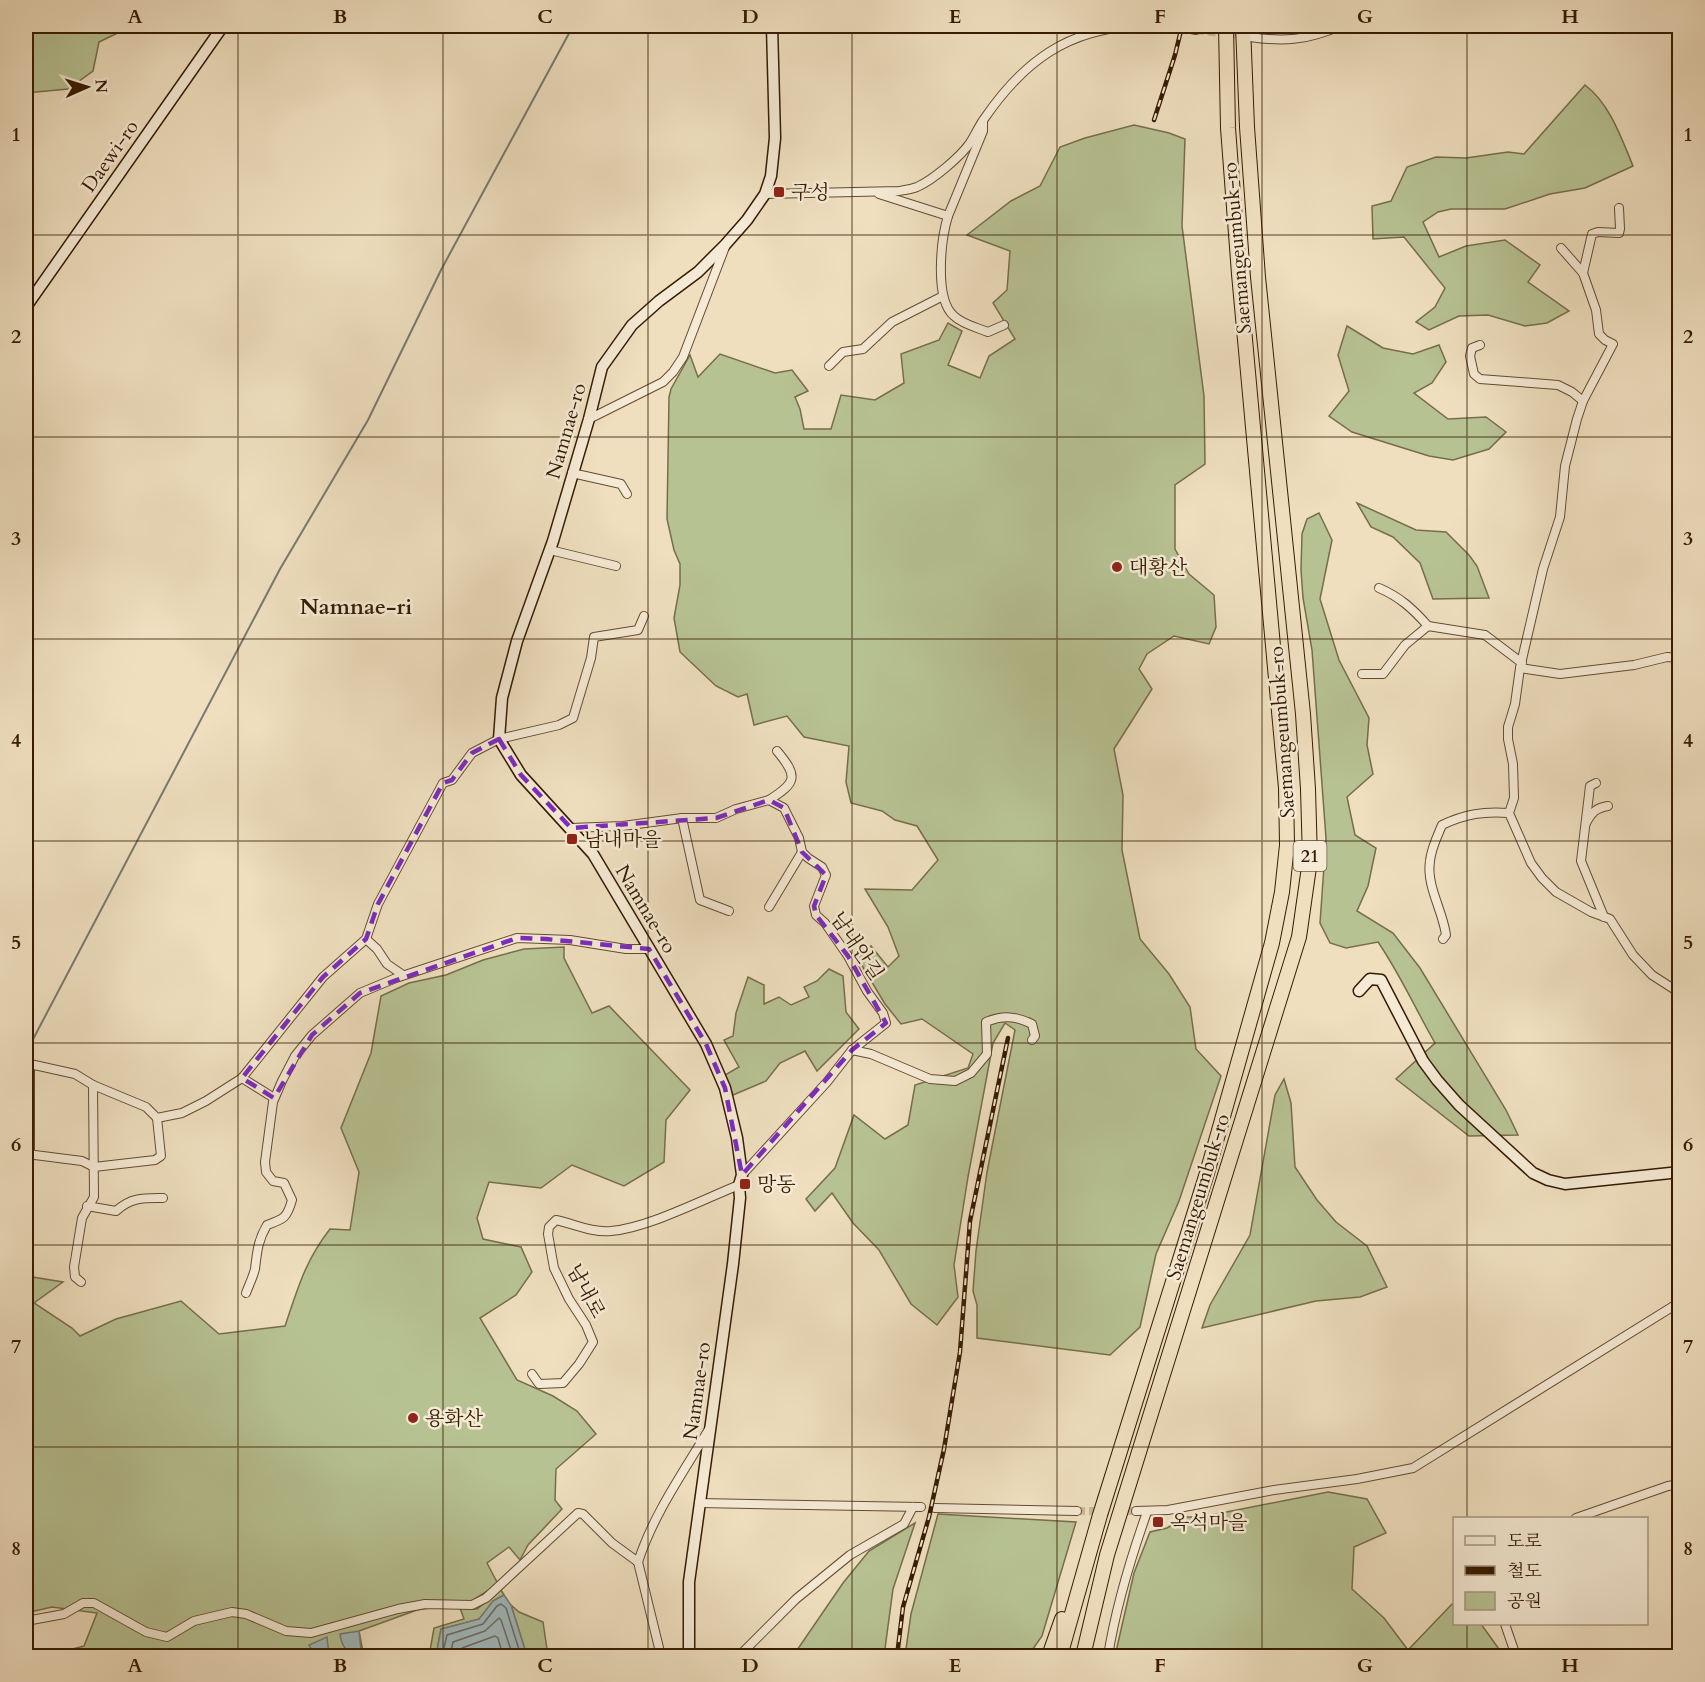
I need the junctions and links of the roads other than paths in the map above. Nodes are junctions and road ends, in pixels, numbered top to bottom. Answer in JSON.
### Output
{"nodes":[{"id":1,"x":223,"y":26,"type":"edge"},
{"id":2,"x":772,"y":26,"type":"edge"},
{"id":3,"x":1139,"y":26,"type":"edge"},
{"id":4,"x":1177,"y":26,"type":"edge"},
{"id":5,"x":1226,"y":26,"type":"edge"},
{"id":6,"x":1340,"y":26,"type":"edge"},
{"id":7,"x":1196,"y":30,"type":"dead end"},
{"id":8,"x":1246,"y":31,"type":"edge"},
{"id":9,"x":983,"y":119,"type":"junction"},
{"id":10,"x":872,"y":191,"type":"junction"},
{"id":11,"x":765,"y":194,"type":"junction"},
{"id":12,"x":1618,"y":208,"type":"dead end"},
{"id":13,"x":948,"y":216,"type":"junction"},
{"id":14,"x":725,"y":245,"type":"junction"},
{"id":15,"x":1561,"y":248,"type":"dead end"},
{"id":16,"x":1583,"y":273,"type":"junction"},
{"id":17,"x":943,"y":296,"type":"junction"},
{"id":18,"x":26,"y":307,"type":"edge"},
{"id":19,"x":1004,"y":325,"type":"dead end"},
{"id":20,"x":1480,"y":345,"type":"dead end"},
{"id":21,"x":829,"y":366,"type":"dead end"},
{"id":22,"x":1583,"y":401,"type":"junction"},
{"id":23,"x":589,"y":418,"type":"junction"},
{"id":24,"x":572,"y":473,"type":"junction"},
{"id":25,"x":627,"y":494,"type":"dead end"},
{"id":26,"x":550,"y":550,"type":"junction"},
{"id":27,"x":616,"y":566,"type":"dead end"},
{"id":28,"x":1379,"y":588,"type":"dead end"},
{"id":29,"x":644,"y":616,"type":"dead end"},
{"id":30,"x":1428,"y":626,"type":"junction"},
{"id":31,"x":1680,"y":658,"type":"edge"},
{"id":32,"x":1521,"y":666,"type":"junction"},
{"id":33,"x":1362,"y":674,"type":"dead end"},
{"id":34,"x":499,"y":739,"type":"junction"},
{"id":35,"x":777,"y":751,"type":"dead end"},
{"id":36,"x":1596,"y":783,"type":"dead end"},
{"id":37,"x":769,"y":800,"type":"junction"},
{"id":38,"x":1608,"y":806,"type":"dead end"},
{"id":39,"x":1509,"y":813,"type":"junction"},
{"id":40,"x":682,"y":818,"type":"junction"},
{"id":41,"x":1584,"y":826,"type":"junction"},
{"id":42,"x":571,"y":828,"type":"junction"},
{"id":43,"x":802,"y":852,"type":"junction"},
{"id":44,"x":770,"y":907,"type":"dead end"},
{"id":45,"x":729,"y":911,"type":"dead end"},
{"id":46,"x":1604,"y":917,"type":"junction"},
{"id":47,"x":366,"y":939,"type":"junction"},
{"id":48,"x":1443,"y":939,"type":"dead end"},
{"id":49,"x":649,"y":949,"type":"junction"},
{"id":50,"x":403,"y":975,"type":"junction"},
{"id":51,"x":1359,"y":991,"type":"dead end"},
{"id":52,"x":1680,"y":993,"type":"edge"},
{"id":53,"x":1032,"y":1040,"type":"dead end"},
{"id":54,"x":852,"y":1050,"type":"junction"},
{"id":55,"x":28,"y":1064,"type":"edge"},
{"id":56,"x":242,"y":1078,"type":"junction"},
{"id":57,"x":93,"y":1085,"type":"junction"},
{"id":58,"x":274,"y":1098,"type":"junction"},
{"id":59,"x":157,"y":1118,"type":"junction"},
{"id":60,"x":28,"y":1154,"type":"edge"},
{"id":61,"x":94,"y":1167,"type":"junction"},
{"id":62,"x":1680,"y":1172,"type":"edge"},
{"id":63,"x":741,"y":1180,"type":"junction"},
{"id":64,"x":26,"y":1184,"type":"edge"},
{"id":65,"x":163,"y":1198,"type":"dead end"},
{"id":66,"x":87,"y":1206,"type":"junction"},
{"id":67,"x":81,"y":1282,"type":"dead end"},
{"id":68,"x":246,"y":1293,"type":"dead end"},
{"id":69,"x":1680,"y":1302,"type":"edge"},
{"id":70,"x":532,"y":1374,"type":"dead end"},
{"id":71,"x":710,"y":1427,"type":"junction"},
{"id":72,"x":1680,"y":1484,"type":"edge"},
{"id":73,"x":699,"y":1503,"type":"junction"},
{"id":74,"x":935,"y":1508,"type":"dead end"},
{"id":75,"x":1077,"y":1511,"type":"tunnel mouth"},
{"id":76,"x":1136,"y":1511,"type":"tunnel mouth"},
{"id":77,"x":1147,"y":1512,"type":"junction"},
{"id":78,"x":1100,"y":1515,"type":"junction"},
{"id":79,"x":1579,"y":1517,"type":"edge"},
{"id":80,"x":1107,"y":1555,"type":"junction"},
{"id":81,"x":638,"y":1562,"type":"junction"},
{"id":82,"x":26,"y":1621,"type":"edge"},
{"id":83,"x":1506,"y":1625,"type":"edge"},
{"id":84,"x":662,"y":1656,"type":"edge"},
{"id":85,"x":689,"y":1656,"type":"edge"},
{"id":86,"x":739,"y":1656,"type":"edge"},
{"id":87,"x":1049,"y":1656,"type":"edge"},
{"id":88,"x":1060,"y":1656,"type":"edge"},
{"id":89,"x":1083,"y":1656,"type":"edge"},
{"id":90,"x":1092,"y":1656,"type":"edge"},
{"id":91,"x":1108,"y":1656,"type":"edge"},
{"id":92,"x":1516,"y":1656,"type":"edge"}],
"edges":[{"from":1,"to":18,"type":"street","name":"Daewi-ro"},
{"from":2,"to":11,"type":"street","name":"Namnae-ro"},
{"from":3,"to":9,"type":"street"},
{"from":4,"to":7,"type":"street"},
{"from":5,"to":78,"type":"highway","name":"Saemangeumbuk-ro","number":"21"},
{"from":6,"to":8,"type":"street"},
{"from":8,"to":80,"type":"highway","name":"Saemangeumbuk-ro","number":"21"},
{"from":9,"to":10,"type":"street"},
{"from":9,"to":13,"type":"street"},
{"from":10,"to":11,"type":"street"},
{"from":10,"to":13,"type":"street"},
{"from":11,"to":14,"type":"street","name":"Namnae-ro"},
{"from":12,"to":16,"type":"street"},
{"from":13,"to":17,"type":"street"},
{"from":14,"to":23,"type":"street","name":"Namnae-ro"},
{"from":14,"to":23,"type":"street"},
{"from":15,"to":16,"type":"street"},
{"from":16,"to":22,"type":"street"},
{"from":17,"to":19,"type":"street"},
{"from":17,"to":21,"type":"street"},
{"from":20,"to":22,"type":"street"},
{"from":22,"to":32,"type":"street"},
{"from":23,"to":24,"type":"street","name":"Namnae-ro"},
{"from":24,"to":25,"type":"street"},
{"from":24,"to":26,"type":"street","name":"Namnae-ro"},
{"from":26,"to":27,"type":"street"},
{"from":26,"to":34,"type":"street","name":"Namnae-ro"},
{"from":28,"to":30,"type":"street"},
{"from":29,"to":34,"type":"street"},
{"from":30,"to":32,"type":"street"},
{"from":30,"to":33,"type":"street"},
{"from":31,"to":32,"type":"street"},
{"from":32,"to":39,"type":"street"},
{"from":34,"to":42,"type":"street","name":"Namnae-ro"},
{"from":34,"to":47,"type":"street"},
{"from":35,"to":37,"type":"street"},
{"from":36,"to":41,"type":"street"},
{"from":37,"to":40,"type":"street"},
{"from":37,"to":43,"type":"street","name":"남내안길"},
{"from":38,"to":41,"type":"street"},
{"from":39,"to":46,"type":"street"},
{"from":39,"to":48,"type":"street"},
{"from":40,"to":42,"type":"street"},
{"from":40,"to":45,"type":"street"},
{"from":41,"to":46,"type":"street"},
{"from":42,"to":49,"type":"street","name":"Namnae-ro"},
{"from":43,"to":44,"type":"street"},
{"from":43,"to":54,"type":"street","name":"남내안길"},
{"from":46,"to":52,"type":"street"},
{"from":47,"to":50,"type":"street"},
{"from":47,"to":56,"type":"street"},
{"from":49,"to":50,"type":"street"},
{"from":49,"to":63,"type":"street","name":"Namnae-ro"},
{"from":50,"to":58,"type":"street"},
{"from":51,"to":62,"type":"street"},
{"from":53,"to":54,"type":"street"},
{"from":54,"to":63,"type":"street","name":"남내안길"},
{"from":55,"to":57,"type":"street"},
{"from":55,"to":60,"type":"street"},
{"from":56,"to":58,"type":"street"},
{"from":56,"to":59,"type":"street"},
{"from":57,"to":59,"type":"street"},
{"from":57,"to":61,"type":"street"},
{"from":58,"to":68,"type":"street"},
{"from":59,"to":61,"type":"street"},
{"from":60,"to":61,"type":"street"},
{"from":60,"to":64,"type":"street"},
{"from":61,"to":66,"type":"street"},
{"from":63,"to":70,"type":"street","name":"남내로"},
{"from":63,"to":71,"type":"street","name":"Namnae-ro"},
{"from":65,"to":66,"type":"street"},
{"from":66,"to":67,"type":"street"},
{"from":69,"to":77,"type":"street"},
{"from":71,"to":73,"type":"street","name":"Namnae-ro"},
{"from":71,"to":81,"type":"street"},
{"from":72,"to":79,"type":"street"},
{"from":73,"to":85,"type":"street","name":"Namnae-ro"},
{"from":73,"to":86,"type":"street"},
{"from":74,"to":75,"type":"street"},
{"from":76,"to":77,"type":"street"},
{"from":77,"to":91,"type":"street"},
{"from":78,"to":87,"type":"highway"},
{"from":78,"to":88,"type":"highway","name":"Saemangeumbuk-ro","number":"21"},
{"from":80,"to":89,"type":"highway","name":"Saemangeumbuk-ro","number":"21"},
{"from":80,"to":90,"type":"highway"},
{"from":81,"to":82,"type":"street"},
{"from":81,"to":84,"type":"street"},
{"from":83,"to":92,"type":"street"}]}
